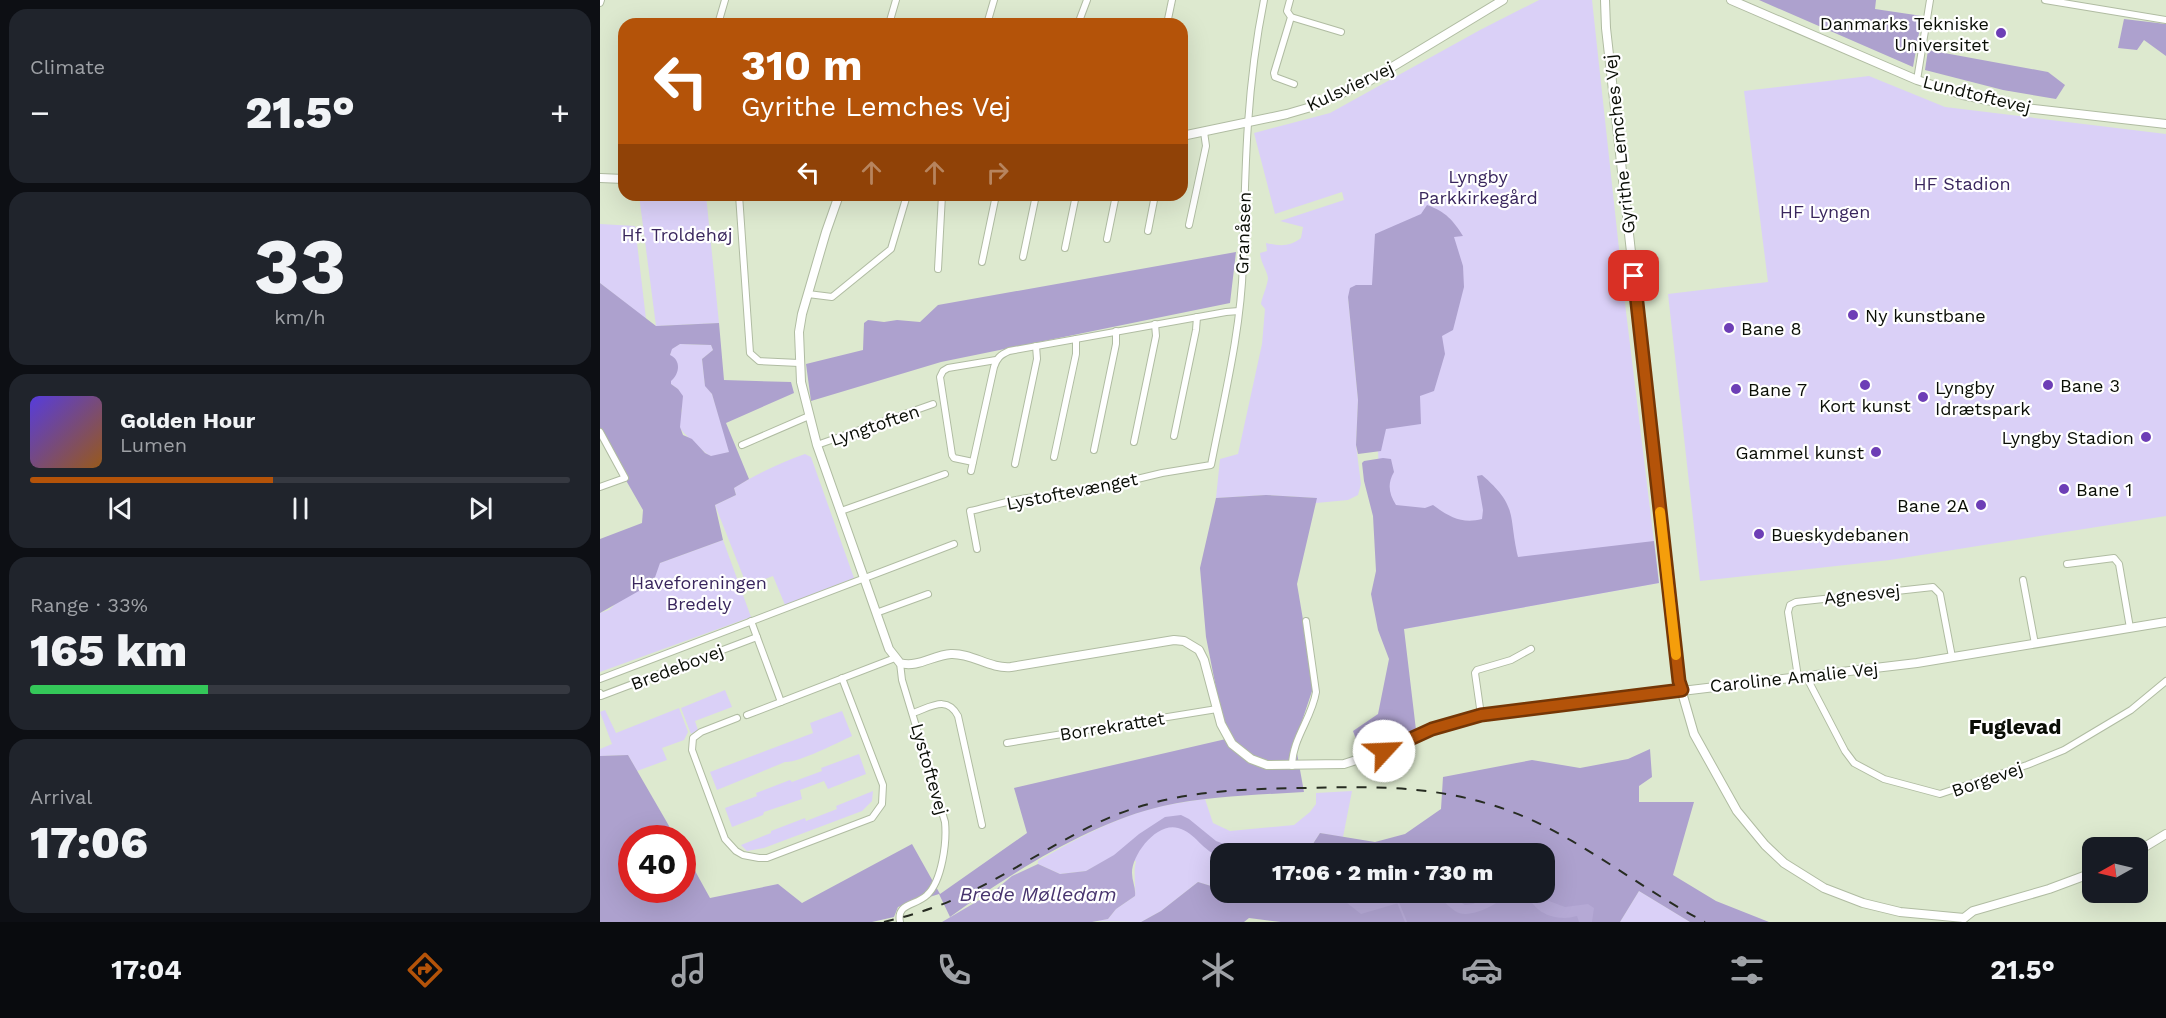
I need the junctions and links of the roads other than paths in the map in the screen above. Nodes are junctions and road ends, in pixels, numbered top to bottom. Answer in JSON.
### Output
{"nodes":[{"id":1,"x":725,"y":0,"type":"edge"},
{"id":2,"x":896,"y":0,"type":"edge"},
{"id":3,"x":994,"y":0,"type":"edge"},
{"id":4,"x":1087,"y":0,"type":"edge"},
{"id":5,"x":1172,"y":0,"type":"edge"},
{"id":6,"x":1264,"y":0,"type":"edge"},
{"id":7,"x":1290,"y":0,"type":"edge"},
{"id":8,"x":1503,"y":0,"type":"edge"},
{"id":9,"x":1600,"y":0,"type":"edge"},
{"id":10,"x":1605,"y":0,"type":"edge"},
{"id":11,"x":1731,"y":0,"type":"edge"},
{"id":12,"x":1930,"y":0,"type":"edge"},
{"id":13,"x":2045,"y":0,"type":"edge"},
{"id":14,"x":1290,"y":17,"type":"junction"},
{"id":15,"x":720,"y":18,"type":"edge"},
{"id":16,"x":891,"y":18,"type":"edge"},
{"id":17,"x":989,"y":18,"type":"edge"},
{"id":18,"x":1080,"y":18,"type":"edge"},
{"id":19,"x":1168,"y":18,"type":"edge"},
{"id":20,"x":2166,"y":20,"type":"edge"},
{"id":21,"x":1606,"y":28,"type":"junction"},
{"id":22,"x":1341,"y":32,"type":"dead end"},
{"id":23,"x":1917,"y":80,"type":"junction"},
{"id":24,"x":1293,"y":84,"type":"dead end"},
{"id":25,"x":1247,"y":124,"type":"junction"},
{"id":26,"x":2166,"y":124,"type":"edge"},
{"id":27,"x":1204,"y":132,"type":"junction"},
{"id":28,"x":1188,"y":135,"type":"edge"},
{"id":29,"x":600,"y":178,"type":"edge"},
{"id":30,"x":618,"y":179,"type":"edge"},
{"id":31,"x":739,"y":201,"type":"edge"},
{"id":32,"x":837,"y":201,"type":"edge"},
{"id":33,"x":905,"y":201,"type":"edge"},
{"id":34,"x":942,"y":201,"type":"edge"},
{"id":35,"x":995,"y":201,"type":"edge"},
{"id":36,"x":1035,"y":201,"type":"edge"},
{"id":37,"x":1075,"y":201,"type":"edge"},
{"id":38,"x":1115,"y":201,"type":"edge"},
{"id":39,"x":1154,"y":201,"type":"edge"},
{"id":40,"x":1189,"y":225,"type":"dead end"},
{"id":41,"x":1148,"y":231,"type":"dead end"},
{"id":42,"x":1107,"y":239,"type":"dead end"},
{"id":43,"x":1065,"y":248,"type":"dead end"},
{"id":44,"x":1023,"y":257,"type":"dead end"},
{"id":45,"x":982,"y":262,"type":"dead end"},
{"id":46,"x":938,"y":269,"type":"dead end"},
{"id":47,"x":808,"y":294,"type":"junction"},
{"id":48,"x":1239,"y":311,"type":"junction"},
{"id":49,"x":1197,"y":317,"type":"junction"},
{"id":50,"x":1155,"y":324,"type":"junction"},
{"id":51,"x":1116,"y":331,"type":"junction"},
{"id":52,"x":1076,"y":339,"type":"junction"},
{"id":53,"x":1036,"y":346,"type":"junction"},
{"id":54,"x":996,"y":360,"type":"junction"},
{"id":55,"x":799,"y":363,"type":"junction"},
{"id":56,"x":933,"y":404,"type":"dead end"},
{"id":57,"x":809,"y":416,"type":"junction"},
{"id":58,"x":600,"y":432,"type":"edge"},
{"id":59,"x":1174,"y":436,"type":"dead end"},
{"id":60,"x":1134,"y":442,"type":"dead end"},
{"id":61,"x":742,"y":445,"type":"dead end"},
{"id":62,"x":817,"y":445,"type":"junction"},
{"id":63,"x":1094,"y":450,"type":"dead end"},
{"id":64,"x":1054,"y":457,"type":"dead end"},
{"id":65,"x":973,"y":462,"type":"junction"},
{"id":66,"x":1015,"y":464,"type":"dead end"},
{"id":67,"x":1211,"y":465,"type":"joint"},
{"id":68,"x":971,"y":471,"type":"dead end"},
{"id":69,"x":945,"y":474,"type":"dead end"},
{"id":70,"x":600,"y":487,"type":"edge"},
{"id":71,"x":841,"y":511,"type":"junction"},
{"id":72,"x":954,"y":544,"type":"dead end"},
{"id":73,"x":977,"y":549,"type":"dead end"},
{"id":74,"x":2067,"y":564,"type":"dead end"},
{"id":75,"x":864,"y":578,"type":"junction"},
{"id":76,"x":2023,"y":580,"type":"dead end"},
{"id":77,"x":928,"y":594,"type":"dead end"},
{"id":78,"x":876,"y":613,"type":"junction"},
{"id":79,"x":751,"y":621,"type":"junction"},
{"id":80,"x":1306,"y":621,"type":"dead end"},
{"id":81,"x":2166,"y":622,"type":"edge"},
{"id":82,"x":2130,"y":628,"type":"junction"},
{"id":83,"x":757,"y":637,"type":"junction"},
{"id":84,"x":2035,"y":644,"type":"junction"},
{"id":85,"x":1531,"y":649,"type":"dead end"},
{"id":86,"x":1952,"y":657,"type":"junction"},
{"id":87,"x":897,"y":661,"type":"junction"},
{"id":88,"x":1803,"y":676,"type":"junction"},
{"id":89,"x":842,"y":678,"type":"junction"},
{"id":90,"x":600,"y":679,"type":"edge"},
{"id":91,"x":2166,"y":681,"type":"edge"},
{"id":92,"x":1682,"y":690,"type":"junction"},
{"id":93,"x":600,"y":693,"type":"edge"},
{"id":94,"x":780,"y":702,"type":"junction"},
{"id":95,"x":1217,"y":709,"type":"junction"},
{"id":96,"x":913,"y":713,"type":"junction"},
{"id":97,"x":747,"y":715,"type":"dead end"},
{"id":98,"x":1481,"y":715,"type":"junction"},
{"id":99,"x":737,"y":718,"type":"dead end"},
{"id":100,"x":1006,"y":743,"type":"dead end"},
{"id":101,"x":1292,"y":766,"type":"junction"},
{"id":102,"x":982,"y":825,"type":"dead end"},
{"id":103,"x":2166,"y":834,"type":"edge"},
{"id":104,"x":2148,"y":845,"type":"edge"},
{"id":105,"x":2082,"y":877,"type":"edge"},
{"id":106,"x":1964,"y":920,"type":"edge"},
{"id":107,"x":900,"y":922,"type":"edge"}],
"edges":[{"from":1,"to":15,"type":"street"},
{"from":2,"to":16,"type":"street"},
{"from":3,"to":17,"type":"street"},
{"from":4,"to":18,"type":"street"},
{"from":5,"to":19,"type":"street"},
{"from":6,"to":25,"type":"street","name":"Granåsen"},
{"from":7,"to":14,"type":"street"},
{"from":8,"to":25,"type":"street","name":"Kulsviervej"},
{"from":9,"to":21,"type":"street","name":"Gyrithe Lemches Vej"},
{"from":10,"to":21,"type":"street","name":"Gyrithe Lemches Vej"},
{"from":11,"to":23,"type":"street","name":"Lundtoftevej"},
{"from":12,"to":23,"type":"street"},
{"from":13,"to":20,"type":"street"},
{"from":14,"to":22,"type":"street"},
{"from":14,"to":24,"type":"street"},
{"from":21,"to":92,"type":"street","name":"Gyrithe Lemches Vej"},
{"from":23,"to":26,"type":"street","name":"Lundtoftevej"},
{"from":25,"to":27,"type":"street","name":"Kulsviervej"},
{"from":25,"to":48,"type":"street","name":"Granåsen"},
{"from":27,"to":28,"type":"street","name":"Kulsviervej"},
{"from":27,"to":40,"type":"street"},
{"from":29,"to":30,"type":"street"},
{"from":31,"to":55,"type":"street"},
{"from":32,"to":47,"type":"street","name":"Lystoftevej"},
{"from":33,"to":47,"type":"street"},
{"from":34,"to":46,"type":"street"},
{"from":35,"to":45,"type":"street"},
{"from":36,"to":44,"type":"street"},
{"from":37,"to":43,"type":"street"},
{"from":38,"to":42,"type":"street"},
{"from":39,"to":41,"type":"street"},
{"from":47,"to":55,"type":"street","name":"Lystoftevej"},
{"from":48,"to":49,"type":"street"},
{"from":48,"to":67,"type":"street","name":"Granåsen"},
{"from":49,"to":50,"type":"street"},
{"from":49,"to":59,"type":"street"},
{"from":50,"to":51,"type":"street"},
{"from":50,"to":60,"type":"street"},
{"from":51,"to":52,"type":"street"},
{"from":51,"to":63,"type":"street"},
{"from":52,"to":53,"type":"street"},
{"from":52,"to":64,"type":"street"},
{"from":53,"to":54,"type":"street"},
{"from":53,"to":66,"type":"street"},
{"from":54,"to":65,"type":"street"},
{"from":54,"to":65,"type":"street"},
{"from":55,"to":57,"type":"street","name":"Lystoftevej"},
{"from":56,"to":62,"type":"street","name":"Lyngtoften"},
{"from":57,"to":61,"type":"street"},
{"from":57,"to":62,"type":"street","name":"Lystoftevej"},
{"from":58,"to":70,"type":"street"},
{"from":62,"to":71,"type":"street","name":"Lystoftevej"},
{"from":65,"to":68,"type":"street"},
{"from":67,"to":73,"type":"street","name":"Lystoftevænget"},
{"from":69,"to":71,"type":"street"},
{"from":71,"to":75,"type":"street","name":"Lystoftevej"},
{"from":72,"to":75,"type":"street","name":"Bredebovej"},
{"from":74,"to":82,"type":"street"},
{"from":75,"to":78,"type":"street","name":"Lystoftevej"},
{"from":75,"to":79,"type":"street","name":"Bredebovej"},
{"from":76,"to":84,"type":"street"},
{"from":77,"to":78,"type":"street"},
{"from":78,"to":87,"type":"street","name":"Lystoftevej"},
{"from":79,"to":83,"type":"street"},
{"from":79,"to":90,"type":"street","name":"Bredebovej"},
{"from":80,"to":101,"type":"street"},
{"from":81,"to":82,"type":"street","name":"Caroline Amalie Vej"},
{"from":82,"to":84,"type":"street","name":"Caroline Amalie Vej"},
{"from":83,"to":93,"type":"street","name":"Bredebovej"},
{"from":83,"to":94,"type":"street"},
{"from":84,"to":86,"type":"street","name":"Caroline Amalie Vej"},
{"from":85,"to":98,"type":"street"},
{"from":86,"to":88,"type":"street","name":"Caroline Amalie Vej"},
{"from":86,"to":88,"type":"street","name":"Agnesvej"},
{"from":87,"to":89,"type":"street"},
{"from":87,"to":95,"type":"street","name":"Caroline Amalie Vej"},
{"from":87,"to":96,"type":"street","name":"Lystoftevej"},
{"from":88,"to":91,"type":"street","name":"Borgevej"},
{"from":88,"to":92,"type":"street","name":"Caroline Amalie Vej"},
{"from":89,"to":94,"type":"street"},
{"from":89,"to":99,"type":"street"},
{"from":92,"to":98,"type":"street","name":"Caroline Amalie Vej"},
{"from":92,"to":106,"type":"street","name":"Gyrithe Lemches Vej"},
{"from":94,"to":97,"type":"street"},
{"from":95,"to":100,"type":"street","name":"Borrekrattet"},
{"from":95,"to":101,"type":"street","name":"Caroline Amalie Vej"},
{"from":96,"to":102,"type":"street"},
{"from":96,"to":107,"type":"street","name":"Lystoftevej"},
{"from":98,"to":101,"type":"street","name":"Caroline Amalie Vej"},
{"from":103,"to":104,"type":"street"},
{"from":105,"to":106,"type":"street"}]}
